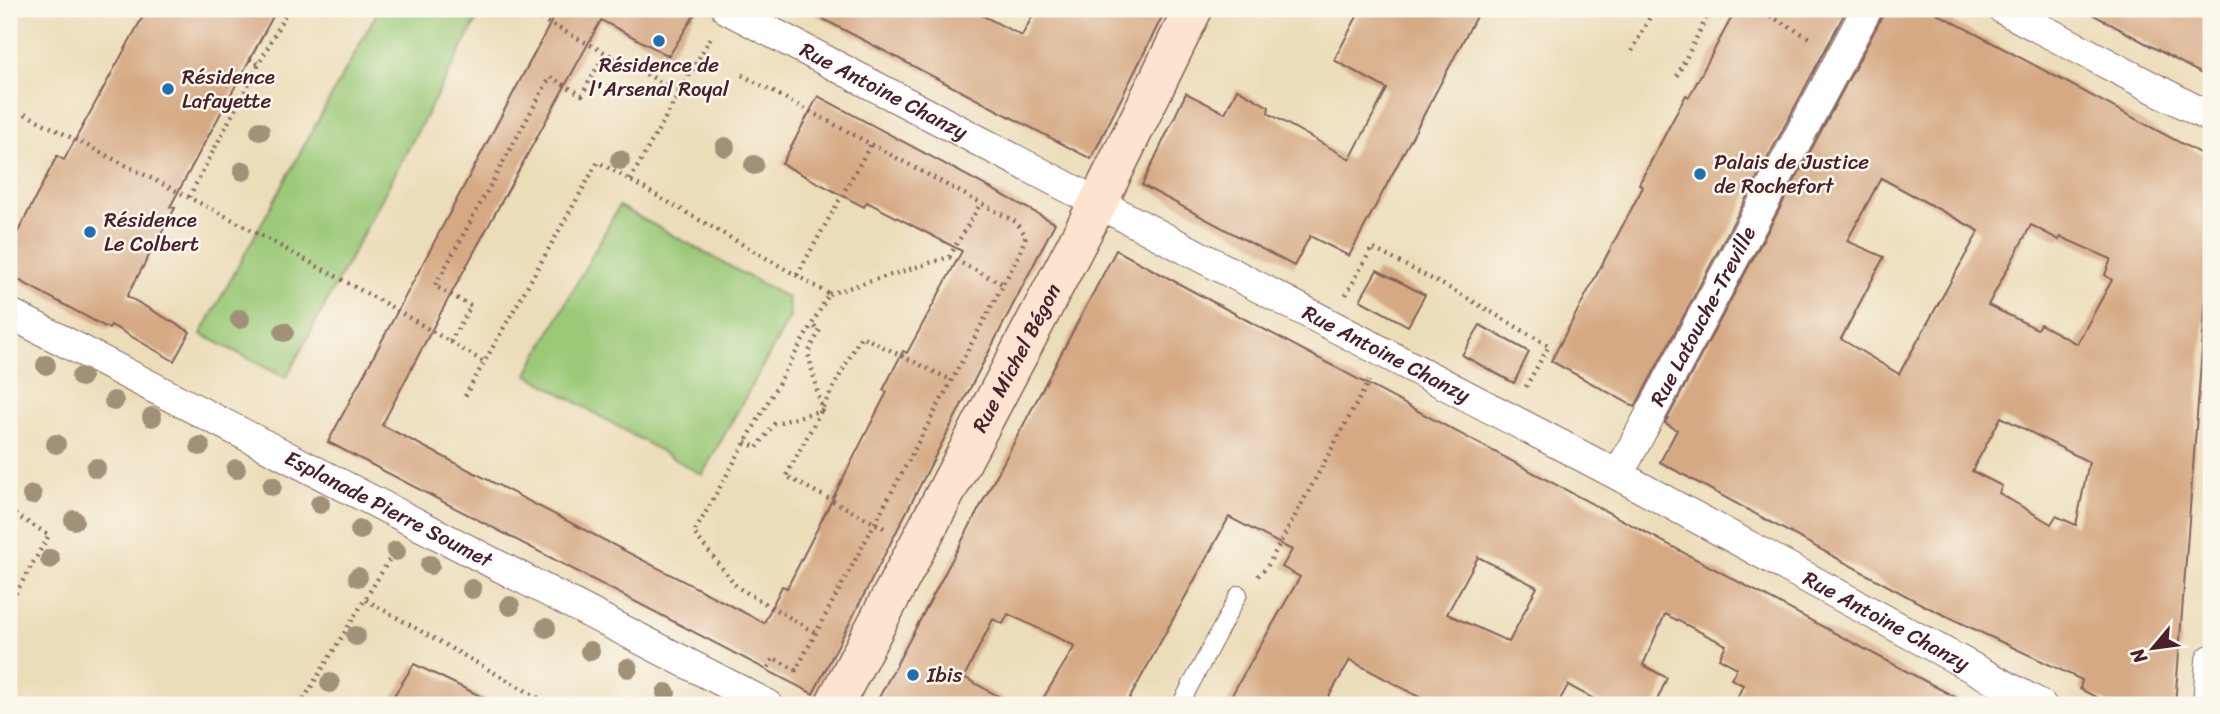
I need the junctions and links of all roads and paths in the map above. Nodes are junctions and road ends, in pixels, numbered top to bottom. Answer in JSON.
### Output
{"nodes":[{"id":1,"x":288,"y":9,"type":"edge"},
{"id":2,"x":522,"y":9,"type":"edge"},
{"id":3,"x":1194,"y":9,"type":"edge"},
{"id":4,"x":1654,"y":9,"type":"edge"},
{"id":5,"x":1711,"y":9,"type":"edge"},
{"id":6,"x":1758,"y":9,"type":"edge"},
{"id":7,"x":1867,"y":9,"type":"edge"},
{"id":8,"x":2003,"y":9,"type":"edge"},
{"id":9,"x":720,"y":21,"type":"edge"},
{"id":10,"x":1632,"y":51,"type":"dead end"},
{"id":11,"x":605,"y":53,"type":"junction"},
{"id":12,"x":1841,"y":57,"type":"junction"},
{"id":13,"x":250,"y":59,"type":"dead end"},
{"id":14,"x":259,"y":64,"type":"junction"},
{"id":15,"x":742,"y":75,"type":"dead end"},
{"id":16,"x":1677,"y":76,"type":"dead end"},
{"id":17,"x":680,"y":93,"type":"junction"},
{"id":18,"x":25,"y":114,"type":"dead end"},
{"id":19,"x":2211,"y":118,"type":"edge"},
{"id":20,"x":871,"y":144,"type":"junction"},
{"id":21,"x":630,"y":180,"type":"junction"},
{"id":22,"x":189,"y":197,"type":"junction"},
{"id":23,"x":981,"y":203,"type":"junction"},
{"id":24,"x":1098,"y":203,"type":"junction"},
{"id":25,"x":950,"y":257,"type":"junction"},
{"id":26,"x":797,"y":275,"type":"junction"},
{"id":27,"x":1003,"y":284,"type":"junction"},
{"id":28,"x":829,"y":294,"type":"junction"},
{"id":29,"x":9,"y":313,"type":"edge"},
{"id":30,"x":1330,"y":324,"type":"junction"},
{"id":31,"x":811,"y":325,"type":"junction"},
{"id":32,"x":450,"y":342,"type":"junction"},
{"id":33,"x":1385,"y":353,"type":"junction"},
{"id":34,"x":484,"y":362,"type":"junction"},
{"id":35,"x":951,"y":380,"type":"junction"},
{"id":36,"x":465,"y":396,"type":"dead end"},
{"id":37,"x":822,"y":410,"type":"junction"},
{"id":38,"x":1508,"y":418,"type":"junction"},
{"id":39,"x":745,"y":442,"type":"junction"},
{"id":40,"x":1618,"y":475,"type":"junction"},
{"id":41,"x":9,"y":511,"type":"edge"},
{"id":42,"x":412,"y":521,"type":"junction"},
{"id":43,"x":874,"y":524,"type":"junction"},
{"id":44,"x":888,"y":530,"type":"dead end"},
{"id":45,"x":1239,"y":594,"type":"joint"},
{"id":46,"x":366,"y":600,"type":"junction"},
{"id":47,"x":9,"y":606,"type":"edge"},
{"id":48,"x":816,"y":633,"type":"junction"},
{"id":49,"x":774,"y":658,"type":"dead end"},
{"id":50,"x":2211,"y":660,"type":"edge"},
{"id":51,"x":300,"y":705,"type":"edge"},
{"id":52,"x":550,"y":705,"type":"edge"},
{"id":53,"x":768,"y":705,"type":"edge"},
{"id":54,"x":834,"y":705,"type":"edge"},
{"id":55,"x":1180,"y":705,"type":"edge"},
{"id":56,"x":2041,"y":705,"type":"edge"},
{"id":57,"x":2208,"y":705,"type":"edge"}],
"edges":[{"from":1,"to":14,"type":"path"},
{"from":2,"to":11,"type":"path"},
{"from":3,"to":24,"type":"main road","name":"Rue Michel Bégon"},
{"from":4,"to":10,"type":"path"},
{"from":5,"to":16,"type":"path"},
{"from":6,"to":12,"type":"path"},
{"from":7,"to":12,"type":"street","name":"Rue Latouche-Treville"},
{"from":8,"to":19,"type":"street"},
{"from":9,"to":17,"type":"path"},
{"from":9,"to":24,"type":"street","name":"Rue Antoine Chanzy"},
{"from":11,"to":17,"type":"path"},
{"from":11,"to":32,"type":"path"},
{"from":12,"to":40,"type":"street","name":"Rue Latouche-Treville"},
{"from":13,"to":14,"type":"path"},
{"from":14,"to":22,"type":"path"},
{"from":15,"to":20,"type":"path"},
{"from":17,"to":21,"type":"path"},
{"from":18,"to":22,"type":"path"},
{"from":20,"to":23,"type":"path"},
{"from":20,"to":26,"type":"path"},
{"from":21,"to":26,"type":"path"},
{"from":21,"to":34,"type":"path"},
{"from":22,"to":32,"type":"path"},
{"from":23,"to":25,"type":"path"},
{"from":23,"to":27,"type":"path"},
{"from":24,"to":30,"type":"street","name":"Rue Antoine Chanzy"},
{"from":24,"to":54,"type":"main road","name":"Rue Michel Bégon"},
{"from":25,"to":27,"type":"path"},
{"from":25,"to":28,"type":"path"},
{"from":26,"to":28,"type":"path"},
{"from":27,"to":35,"type":"path"},
{"from":28,"to":31,"type":"path"},
{"from":29,"to":42,"type":"street","name":"Esplanade Pierre Soumet"},
{"from":30,"to":33,"type":"street","name":"Rue Antoine Chanzy"},
{"from":30,"to":38,"type":"path"},
{"from":31,"to":37,"type":"path"},
{"from":31,"to":39,"type":"path"},
{"from":32,"to":34,"type":"path"},
{"from":33,"to":38,"type":"street","name":"Rue Antoine Chanzy"},
{"from":33,"to":45,"type":"path"},
{"from":34,"to":36,"type":"path"},
{"from":35,"to":37,"type":"path"},
{"from":35,"to":43,"type":"path"},
{"from":37,"to":39,"type":"path"},
{"from":37,"to":43,"type":"path"},
{"from":38,"to":40,"type":"street","name":"Rue Antoine Chanzy"},
{"from":39,"to":48,"type":"path"},
{"from":40,"to":56,"type":"street","name":"Rue Antoine Chanzy"},
{"from":41,"to":47,"type":"path"},
{"from":42,"to":46,"type":"path"},
{"from":42,"to":53,"type":"street","name":"Esplanade Pierre Soumet"},
{"from":43,"to":44,"type":"path"},
{"from":43,"to":48,"type":"path"},
{"from":45,"to":55,"type":"lane"},
{"from":46,"to":51,"type":"path"},
{"from":46,"to":52,"type":"path"},
{"from":48,"to":49,"type":"path"},
{"from":50,"to":57,"type":"street"}]}
